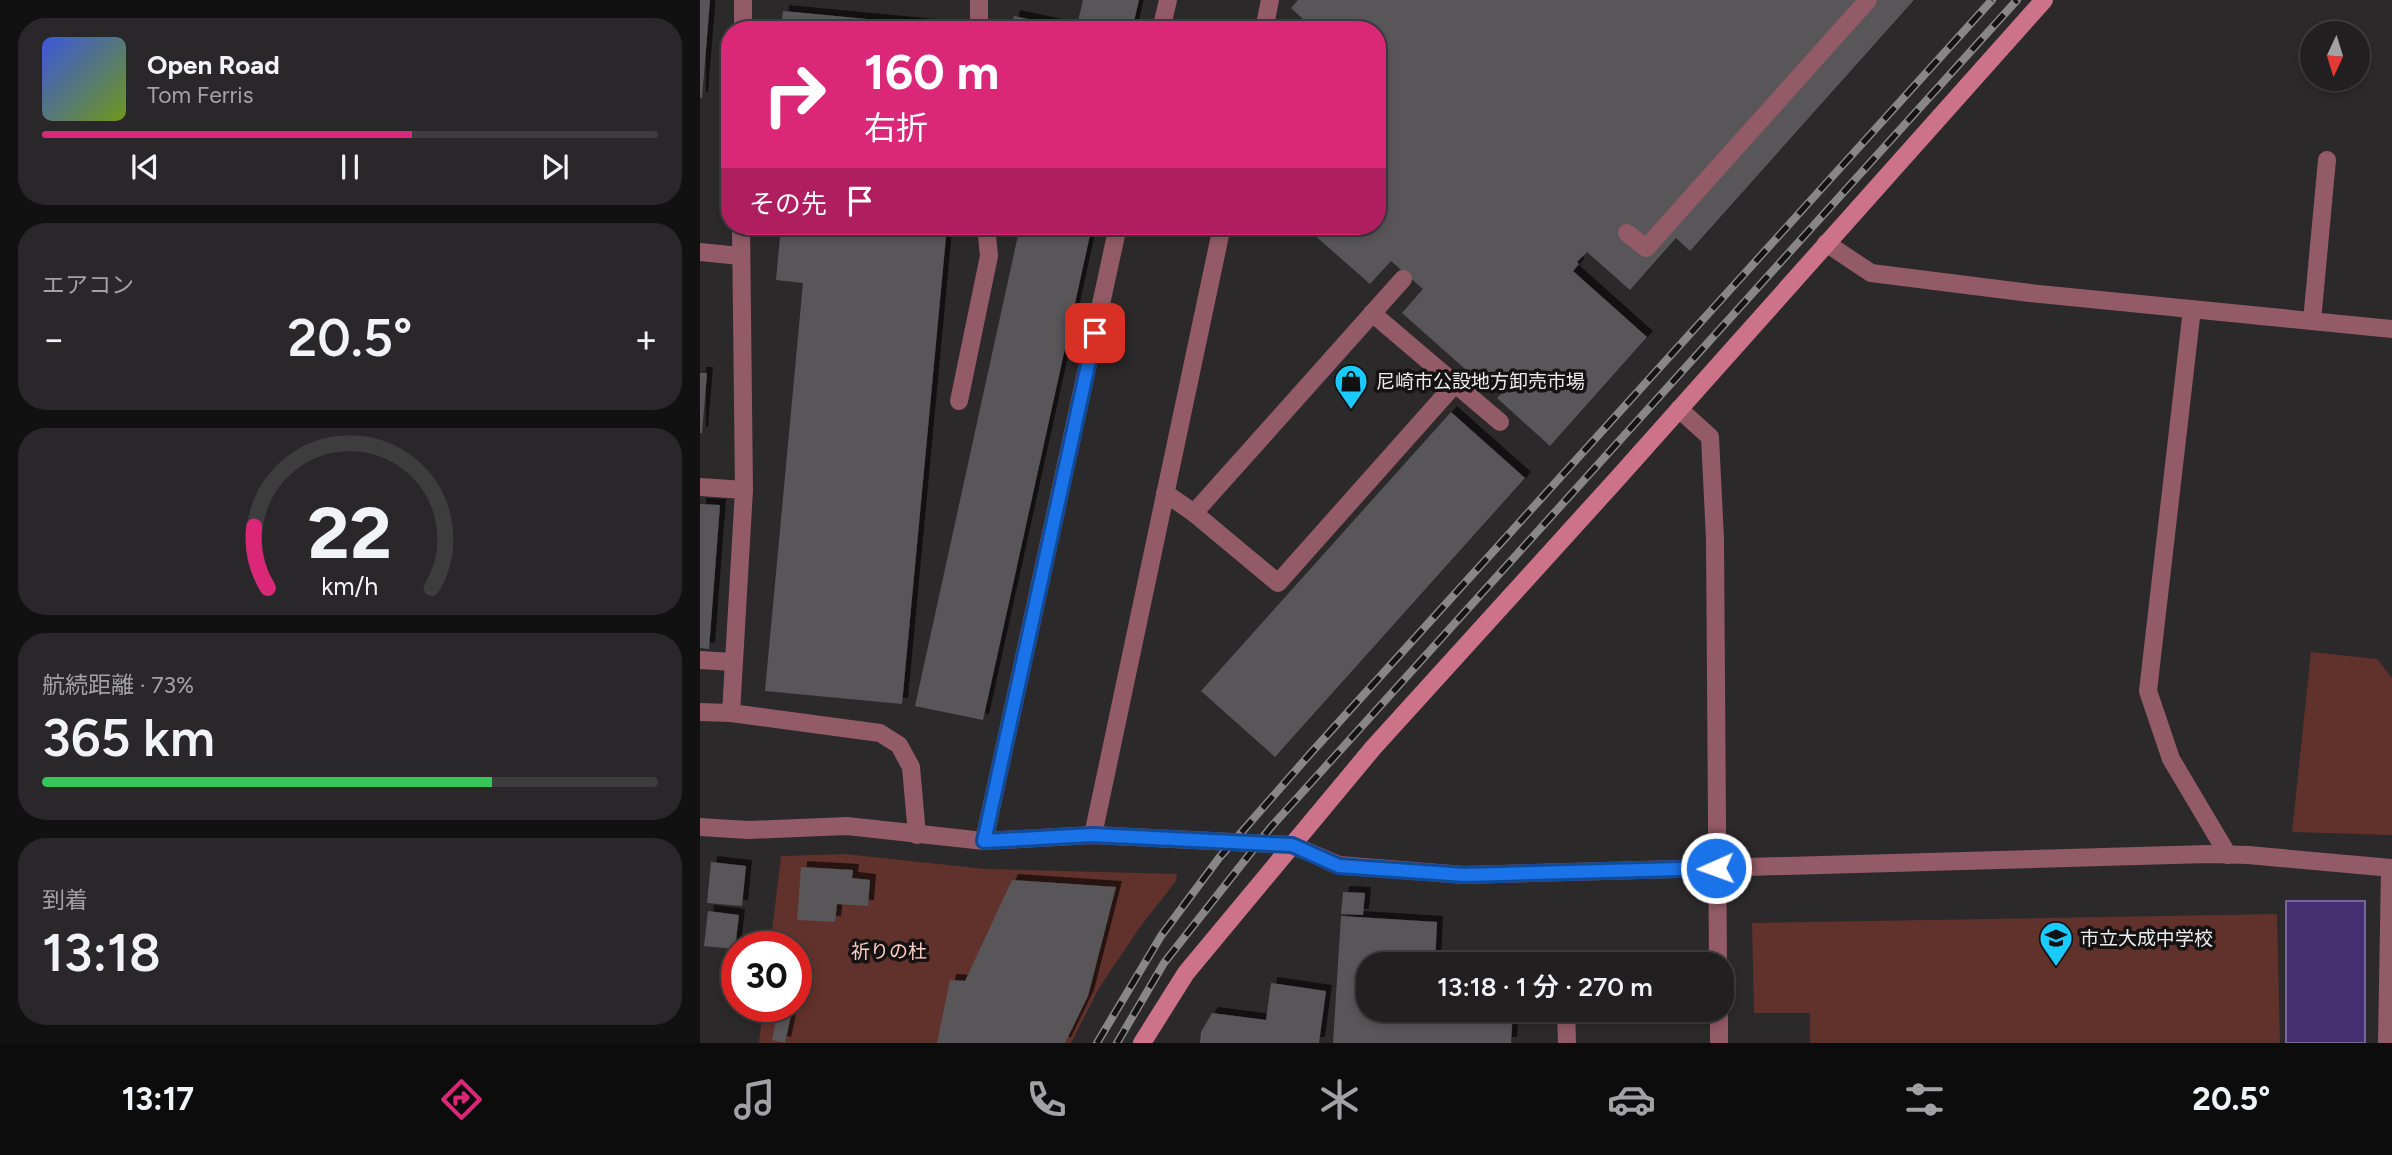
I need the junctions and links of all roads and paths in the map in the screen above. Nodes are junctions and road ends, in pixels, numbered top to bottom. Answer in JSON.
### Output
{"nodes":[{"id":1,"x":743,"y":0,"type":"edge"},
{"id":2,"x":979,"y":0,"type":"edge"},
{"id":3,"x":1168,"y":0,"type":"edge"},
{"id":4,"x":1270,"y":0,"type":"edge"},
{"id":5,"x":1868,"y":0,"type":"edge"},
{"id":6,"x":2044,"y":0,"type":"edge"},
{"id":7,"x":743,"y":21,"type":"edge"},
{"id":8,"x":979,"y":21,"type":"edge"},
{"id":9,"x":1163,"y":21,"type":"edge"},
{"id":10,"x":1266,"y":21,"type":"edge"},
{"id":11,"x":2327,"y":160,"type":"dead end"},
{"id":12,"x":1628,"y":233,"type":"dead end"},
{"id":13,"x":741,"y":235,"type":"edge"},
{"id":14,"x":987,"y":235,"type":"edge"},
{"id":15,"x":1116,"y":235,"type":"edge"},
{"id":16,"x":1220,"y":235,"type":"edge"},
{"id":17,"x":1826,"y":243,"type":"junction"},
{"id":18,"x":700,"y":253,"type":"edge"},
{"id":19,"x":740,"y":256,"type":"junction"},
{"id":20,"x":1403,"y":279,"type":"dead end"},
{"id":21,"x":2192,"y":309,"type":"junction"},
{"id":22,"x":1372,"y":313,"type":"junction"},
{"id":23,"x":2312,"y":321,"type":"junction"},
{"id":24,"x":2392,"y":329,"type":"edge"},
{"id":25,"x":1455,"y":384,"type":"junction"},
{"id":26,"x":959,"y":401,"type":"dead end"},
{"id":27,"x":1679,"y":409,"type":"junction"},
{"id":28,"x":1500,"y":422,"type":"dead end"},
{"id":29,"x":700,"y":487,"type":"edge"},
{"id":30,"x":744,"y":490,"type":"junction"},
{"id":31,"x":1165,"y":493,"type":"junction"},
{"id":32,"x":1195,"y":513,"type":"junction"},
{"id":33,"x":700,"y":660,"type":"edge"},
{"id":34,"x":734,"y":662,"type":"junction"},
{"id":35,"x":700,"y":712,"type":"edge"},
{"id":36,"x":731,"y":713,"type":"junction"},
{"id":37,"x":700,"y":827,"type":"edge"},
{"id":38,"x":917,"y":835,"type":"junction"},
{"id":39,"x":1093,"y":835,"type":"junction"},
{"id":40,"x":984,"y":841,"type":"junction"},
{"id":41,"x":1292,"y":845,"type":"junction"},
{"id":42,"x":2228,"y":855,"type":"junction"},
{"id":43,"x":1716,"y":868,"type":"junction"},
{"id":44,"x":2391,"y":868,"type":"edge"},
{"id":45,"x":1718,"y":952,"type":"edge"},
{"id":46,"x":1566,"y":1022,"type":"edge"},
{"id":47,"x":1719,"y":1022,"type":"edge"},
{"id":48,"x":1142,"y":1043,"type":"edge"},
{"id":49,"x":1567,"y":1043,"type":"edge"},
{"id":50,"x":1719,"y":1043,"type":"edge"},
{"id":51,"x":2387,"y":1043,"type":"edge"}],
"edges":[{"from":1,"to":7,"type":"street"},
{"from":2,"to":8,"type":"street"},
{"from":3,"to":9,"type":"street"},
{"from":4,"to":10,"type":"street"},
{"from":5,"to":12,"type":"street"},
{"from":6,"to":17,"type":"street"},
{"from":11,"to":23,"type":"street"},
{"from":13,"to":19,"type":"street"},
{"from":14,"to":26,"type":"street"},
{"from":15,"to":40,"type":"street"},
{"from":16,"to":31,"type":"street"},
{"from":17,"to":21,"type":"street"},
{"from":17,"to":27,"type":"street"},
{"from":18,"to":19,"type":"street"},
{"from":19,"to":30,"type":"street"},
{"from":20,"to":22,"type":"street"},
{"from":21,"to":23,"type":"street"},
{"from":21,"to":42,"type":"street"},
{"from":22,"to":25,"type":"street"},
{"from":22,"to":32,"type":"street"},
{"from":23,"to":24,"type":"street"},
{"from":25,"to":28,"type":"street"},
{"from":25,"to":32,"type":"street"},
{"from":27,"to":41,"type":"street"},
{"from":27,"to":43,"type":"street"},
{"from":29,"to":30,"type":"street"},
{"from":30,"to":34,"type":"street"},
{"from":31,"to":32,"type":"street"},
{"from":31,"to":39,"type":"street"},
{"from":33,"to":34,"type":"street"},
{"from":34,"to":36,"type":"street"},
{"from":35,"to":36,"type":"street"},
{"from":36,"to":38,"type":"street"},
{"from":37,"to":38,"type":"street"},
{"from":38,"to":40,"type":"street"},
{"from":39,"to":40,"type":"street"},
{"from":39,"to":41,"type":"street"},
{"from":41,"to":43,"type":"street"},
{"from":41,"to":48,"type":"street"},
{"from":42,"to":43,"type":"street"},
{"from":42,"to":44,"type":"street"},
{"from":43,"to":45,"type":"street"},
{"from":44,"to":51,"type":"street"},
{"from":46,"to":49,"type":"street"},
{"from":47,"to":50,"type":"street"}]}
